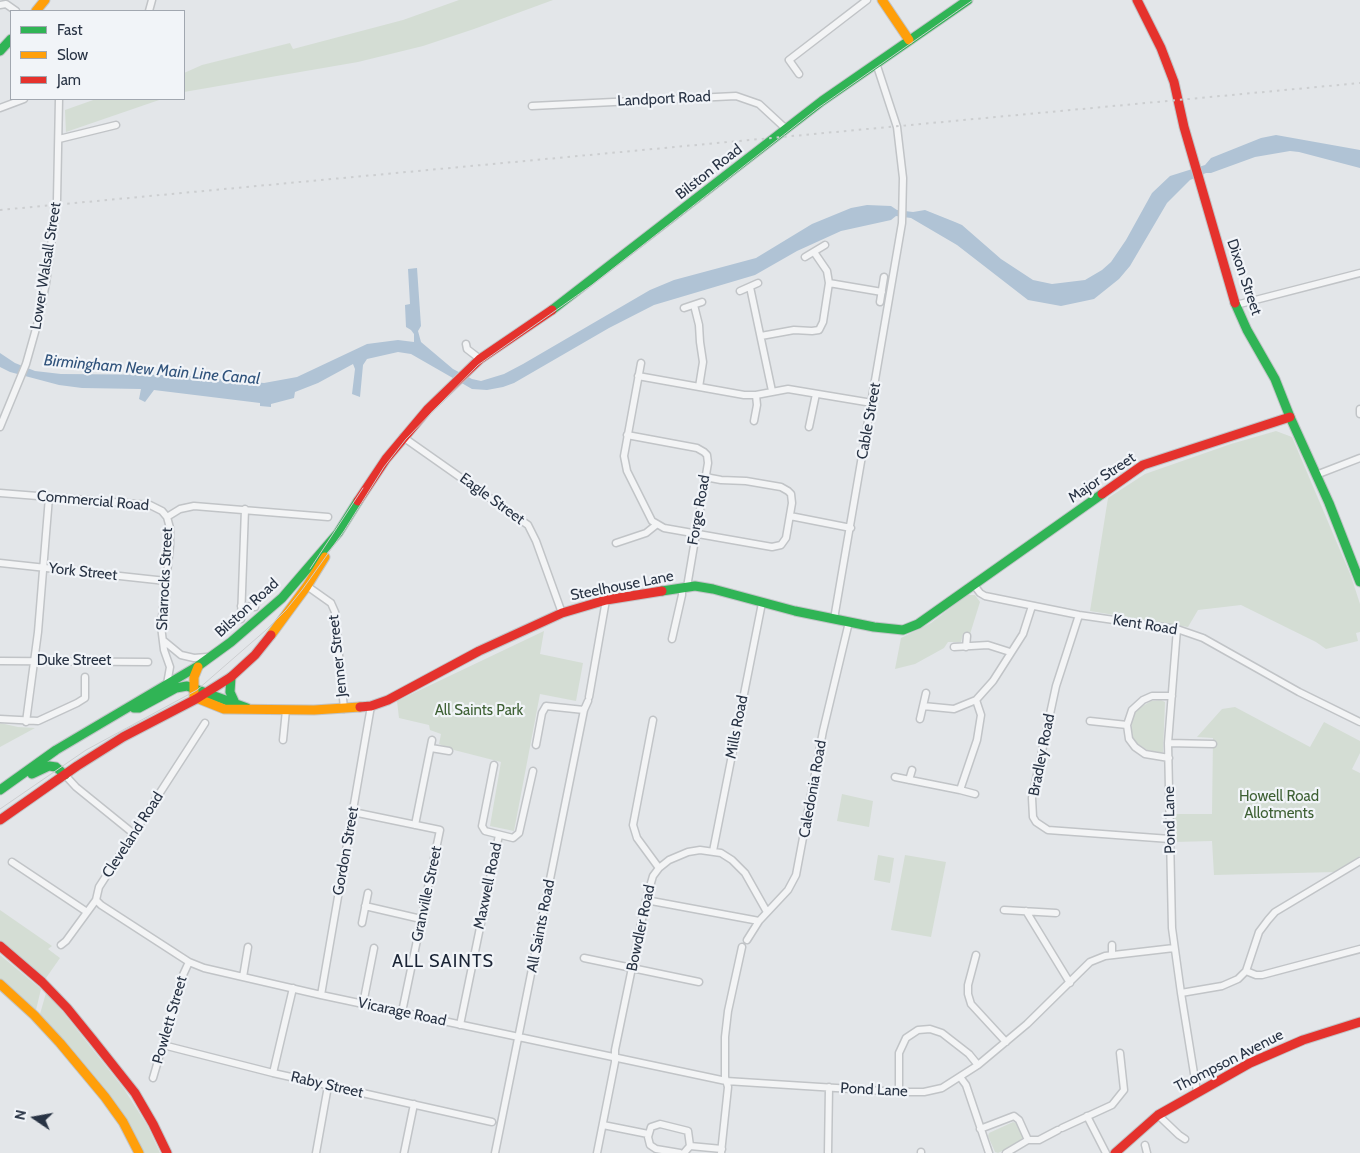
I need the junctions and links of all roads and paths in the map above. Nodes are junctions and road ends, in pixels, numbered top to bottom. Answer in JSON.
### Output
{"nodes":[{"id":1,"x":45,"y":0,"type":"edge"},
{"id":2,"x":867,"y":0,"type":"edge"},
{"id":3,"x":882,"y":0,"type":"edge"},
{"id":4,"x":968,"y":0,"type":"edge"},
{"id":5,"x":1138,"y":0,"type":"edge"},
{"id":6,"x":0,"y":5,"type":"edge"},
{"id":7,"x":15,"y":10,"type":"edge"},
{"id":8,"x":37,"y":10,"type":"edge"},
{"id":9,"x":10,"y":40,"type":"edge"},
{"id":10,"x":909,"y":40,"type":"junction"},
{"id":11,"x":0,"y":51,"type":"edge"},
{"id":12,"x":876,"y":64,"type":"junction"},
{"id":13,"x":799,"y":74,"type":"dead end"},
{"id":14,"x":21,"y":100,"type":"edge"},
{"id":15,"x":59,"y":100,"type":"edge"},
{"id":16,"x":532,"y":106,"type":"dead end"},
{"id":17,"x":0,"y":108,"type":"edge"},
{"id":18,"x":116,"y":126,"type":"dead end"},
{"id":19,"x":785,"y":128,"type":"junction"},
{"id":20,"x":59,"y":139,"type":"junction"},
{"id":21,"x":825,"y":245,"type":"dead end"},
{"id":22,"x":814,"y":252,"type":"junction"},
{"id":23,"x":805,"y":257,"type":"dead end"},
{"id":24,"x":1360,"y":273,"type":"edge"},
{"id":25,"x":884,"y":278,"type":"dead end"},
{"id":26,"x":758,"y":283,"type":"dead end"},
{"id":27,"x":829,"y":283,"type":"junction"},
{"id":28,"x":750,"y":287,"type":"junction"},
{"id":29,"x":740,"y":291,"type":"dead end"},
{"id":30,"x":882,"y":292,"type":"junction"},
{"id":31,"x":702,"y":302,"type":"dead end"},
{"id":32,"x":880,"y":302,"type":"dead end"},
{"id":33,"x":694,"y":305,"type":"junction"},
{"id":34,"x":1236,"y":305,"type":"junction"},
{"id":35,"x":684,"y":308,"type":"dead end"},
{"id":36,"x":761,"y":336,"type":"junction"},
{"id":37,"x":466,"y":344,"type":"dead end"},
{"id":38,"x":480,"y":359,"type":"junction"},
{"id":39,"x":641,"y":362,"type":"dead end"},
{"id":40,"x":638,"y":376,"type":"junction"},
{"id":41,"x":699,"y":387,"type":"junction"},
{"id":42,"x":772,"y":391,"type":"junction"},
{"id":43,"x":816,"y":394,"type":"junction"},
{"id":44,"x":756,"y":395,"type":"junction"},
{"id":45,"x":872,"y":402,"type":"junction"},
{"id":46,"x":1360,"y":409,"type":"edge"},
{"id":47,"x":1360,"y":414,"type":"edge"},
{"id":48,"x":1290,"y":417,"type":"junction"},
{"id":49,"x":754,"y":421,"type":"dead end"},
{"id":50,"x":1,"y":422,"type":"edge"},
{"id":51,"x":809,"y":427,"type":"dead end"},
{"id":52,"x":627,"y":436,"type":"junction"},
{"id":53,"x":403,"y":437,"type":"junction"},
{"id":54,"x":1360,"y":458,"type":"edge"},
{"id":55,"x":1316,"y":475,"type":"junction"},
{"id":56,"x":705,"y":477,"type":"junction"},
{"id":57,"x":0,"y":493,"type":"edge"},
{"id":58,"x":49,"y":497,"type":"junction"},
{"id":59,"x":245,"y":509,"type":"junction"},
{"id":60,"x":790,"y":516,"type":"junction"},
{"id":61,"x":167,"y":517,"type":"junction"},
{"id":62,"x":328,"y":517,"type":"dead end"},
{"id":63,"x":656,"y":525,"type":"junction"},
{"id":64,"x":851,"y":528,"type":"junction"},
{"id":65,"x":338,"y":533,"type":"junction"},
{"id":66,"x":695,"y":534,"type":"junction"},
{"id":67,"x":616,"y":542,"type":"dead end"},
{"id":68,"x":0,"y":563,"type":"edge"},
{"id":69,"x":44,"y":568,"type":"junction"},
{"id":70,"x":166,"y":581,"type":"junction"},
{"id":71,"x":1360,"y":582,"type":"edge"},
{"id":72,"x":974,"y":584,"type":"junction"},
{"id":73,"x":308,"y":586,"type":"junction"},
{"id":74,"x":684,"y":587,"type":"junction"},
{"id":75,"x":606,"y":600,"type":"junction"},
{"id":76,"x":762,"y":603,"type":"junction"},
{"id":77,"x":241,"y":606,"type":"junction"},
{"id":78,"x":1032,"y":606,"type":"junction"},
{"id":79,"x":255,"y":607,"type":"dead end"},
{"id":80,"x":562,"y":613,"type":"junction"},
{"id":81,"x":1079,"y":615,"type":"junction"},
{"id":82,"x":241,"y":619,"type":"dead end"},
{"id":83,"x":834,"y":620,"type":"junction"},
{"id":84,"x":849,"y":622,"type":"junction"},
{"id":85,"x":1177,"y":629,"type":"junction"},
{"id":86,"x":967,"y":636,"type":"dead end"},
{"id":87,"x":672,"y":639,"type":"dead end"},
{"id":88,"x":164,"y":641,"type":"junction"},
{"id":89,"x":954,"y":647,"type":"dead end"},
{"id":90,"x":966,"y":647,"type":"junction"},
{"id":91,"x":1010,"y":652,"type":"junction"},
{"id":92,"x":215,"y":655,"type":"junction"},
{"id":93,"x":0,"y":661,"type":"edge"},
{"id":94,"x":34,"y":661,"type":"junction"},
{"id":95,"x":148,"y":662,"type":"dead end"},
{"id":96,"x":198,"y":666,"type":"junction"},
{"id":97,"x":85,"y":677,"type":"dead end"},
{"id":98,"x":231,"y":677,"type":"junction"},
{"id":99,"x":167,"y":684,"type":"junction"},
{"id":100,"x":194,"y":688,"type":"junction"},
{"id":101,"x":926,"y":693,"type":"dead end"},
{"id":102,"x":206,"y":694,"type":"junction"},
{"id":103,"x":1172,"y":696,"type":"junction"},
{"id":104,"x":196,"y":699,"type":"junction"},
{"id":105,"x":976,"y":700,"type":"junction"},
{"id":106,"x":235,"y":703,"type":"junction"},
{"id":107,"x":371,"y":706,"type":"junction"},
{"id":108,"x":923,"y":706,"type":"junction"},
{"id":109,"x":128,"y":708,"type":"junction"},
{"id":110,"x":249,"y":709,"type":"junction"},
{"id":111,"x":344,"y":709,"type":"junction"},
{"id":112,"x":286,"y":710,"type":"junction"},
{"id":113,"x":584,"y":710,"type":"junction"},
{"id":114,"x":0,"y":719,"type":"edge"},
{"id":115,"x":920,"y":719,"type":"dead end"},
{"id":116,"x":653,"y":720,"type":"dead end"},
{"id":117,"x":1090,"y":721,"type":"dead end"},
{"id":118,"x":26,"y":722,"type":"junction"},
{"id":119,"x":205,"y":722,"type":"dead end"},
{"id":120,"x":1360,"y":722,"type":"edge"},
{"id":121,"x":1127,"y":725,"type":"junction"},
{"id":122,"x":283,"y":740,"type":"dead end"},
{"id":123,"x":432,"y":740,"type":"dead end"},
{"id":124,"x":1168,"y":743,"type":"junction"},
{"id":125,"x":1213,"y":744,"type":"dead end"},
{"id":126,"x":536,"y":745,"type":"dead end"},
{"id":127,"x":430,"y":748,"type":"junction"},
{"id":128,"x":449,"y":751,"type":"dead end"},
{"id":129,"x":1169,"y":758,"type":"junction"},
{"id":130,"x":494,"y":765,"type":"dead end"},
{"id":131,"x":912,"y":770,"type":"dead end"},
{"id":132,"x":533,"y":771,"type":"dead end"},
{"id":133,"x":65,"y":775,"type":"junction"},
{"id":134,"x":895,"y":777,"type":"dead end"},
{"id":135,"x":910,"y":780,"type":"junction"},
{"id":136,"x":55,"y":782,"type":"junction"},
{"id":137,"x":76,"y":787,"type":"junction"},
{"id":138,"x":0,"y":790,"type":"edge"},
{"id":139,"x":960,"y":790,"type":"junction"},
{"id":140,"x":975,"y":794,"type":"dead end"},
{"id":141,"x":0,"y":798,"type":"edge"},
{"id":142,"x":353,"y":812,"type":"junction"},
{"id":143,"x":0,"y":820,"type":"edge"},
{"id":144,"x":415,"y":825,"type":"junction"},
{"id":145,"x":134,"y":834,"type":"junction"},
{"id":146,"x":498,"y":835,"type":"junction"},
{"id":147,"x":1170,"y":839,"type":"junction"},
{"id":148,"x":713,"y":851,"type":"junction"},
{"id":149,"x":1360,"y":861,"type":"edge"},
{"id":150,"x":12,"y":862,"type":"dead end"},
{"id":151,"x":659,"y":868,"type":"junction"},
{"id":152,"x":368,"y":893,"type":"dead end"},
{"id":153,"x":96,"y":900,"type":"junction"},
{"id":154,"x":646,"y":900,"type":"junction"},
{"id":155,"x":365,"y":906,"type":"junction"},
{"id":156,"x":1004,"y":910,"type":"dead end"},
{"id":157,"x":1026,"y":911,"type":"junction"},
{"id":158,"x":87,"y":912,"type":"junction"},
{"id":159,"x":767,"y":912,"type":"junction"},
{"id":160,"x":1056,"y":913,"type":"dead end"},
{"id":161,"x":421,"y":919,"type":"junction"},
{"id":162,"x":759,"y":921,"type":"junction"},
{"id":163,"x":362,"y":923,"type":"dead end"},
{"id":164,"x":747,"y":940,"type":"dead end"},
{"id":165,"x":61,"y":945,"type":"dead end"},
{"id":166,"x":1112,"y":945,"type":"dead end"},
{"id":167,"x":0,"y":946,"type":"edge"},
{"id":168,"x":248,"y":946,"type":"dead end"},
{"id":169,"x":742,"y":947,"type":"dead end"},
{"id":170,"x":374,"y":948,"type":"dead end"},
{"id":171,"x":1174,"y":948,"type":"junction"},
{"id":172,"x":1360,"y":949,"type":"edge"},
{"id":173,"x":976,"y":955,"type":"dead end"},
{"id":174,"x":1112,"y":955,"type":"junction"},
{"id":175,"x":584,"y":958,"type":"dead end"},
{"id":176,"x":188,"y":962,"type":"junction"},
{"id":177,"x":632,"y":968,"type":"junction"},
{"id":178,"x":1246,"y":971,"type":"junction"},
{"id":179,"x":243,"y":977,"type":"junction"},
{"id":180,"x":699,"y":982,"type":"dead end"},
{"id":181,"x":1070,"y":983,"type":"junction"},
{"id":182,"x":0,"y":984,"type":"edge"},
{"id":183,"x":293,"y":988,"type":"junction"},
{"id":184,"x":1181,"y":993,"type":"junction"},
{"id":185,"x":321,"y":995,"type":"junction"},
{"id":186,"x":363,"y":1004,"type":"junction"},
{"id":187,"x":402,"y":1012,"type":"junction"},
{"id":188,"x":1360,"y":1022,"type":"edge"},
{"id":189,"x":460,"y":1024,"type":"junction"},
{"id":190,"x":519,"y":1037,"type":"junction"},
{"id":191,"x":1006,"y":1042,"type":"junction"},
{"id":192,"x":163,"y":1045,"type":"junction"},
{"id":193,"x":1120,"y":1053,"type":"dead end"},
{"id":194,"x":615,"y":1057,"type":"junction"},
{"id":195,"x":978,"y":1065,"type":"junction"},
{"id":196,"x":273,"y":1073,"type":"junction"},
{"id":197,"x":960,"y":1077,"type":"junction"},
{"id":198,"x":153,"y":1078,"type":"dead end"},
{"id":199,"x":726,"y":1081,"type":"junction"},
{"id":200,"x":328,"y":1086,"type":"junction"},
{"id":201,"x":829,"y":1087,"type":"junction"},
{"id":202,"x":899,"y":1092,"type":"junction"},
{"id":203,"x":1197,"y":1092,"type":"junction"},
{"id":204,"x":414,"y":1104,"type":"junction"},
{"id":205,"x":1158,"y":1115,"type":"junction"},
{"id":206,"x":1088,"y":1116,"type":"junction"},
{"id":207,"x":492,"y":1122,"type":"dead end"},
{"id":208,"x":603,"y":1125,"type":"junction"},
{"id":209,"x":980,"y":1129,"type":"junction"},
{"id":210,"x":648,"y":1134,"type":"junction"},
{"id":211,"x":1185,"y":1139,"type":"dead end"},
{"id":212,"x":1028,"y":1140,"type":"junction"},
{"id":213,"x":1145,"y":1145,"type":"dead end"},
{"id":214,"x":690,"y":1146,"type":"junction"},
{"id":215,"x":722,"y":1151,"type":"edge"},
{"id":216,"x":139,"y":1153,"type":"edge"},
{"id":217,"x":167,"y":1153,"type":"edge"},
{"id":218,"x":316,"y":1153,"type":"edge"},
{"id":219,"x":404,"y":1153,"type":"edge"},
{"id":220,"x":495,"y":1153,"type":"edge"},
{"id":221,"x":597,"y":1153,"type":"edge"},
{"id":222,"x":680,"y":1153,"type":"edge"},
{"id":223,"x":684,"y":1153,"type":"edge"},
{"id":224,"x":828,"y":1153,"type":"edge"},
{"id":225,"x":990,"y":1153,"type":"edge"},
{"id":226,"x":1006,"y":1153,"type":"edge"},
{"id":227,"x":1106,"y":1153,"type":"edge"},
{"id":228,"x":1115,"y":1153,"type":"edge"},
{"id":229,"x":1147,"y":1153,"type":"edge"}],
"edges":[{"from":1,"to":8,"type":"main road"},
{"from":2,"to":13,"type":"street"},
{"from":3,"to":10,"type":"main road"},
{"from":4,"to":10,"type":"main road","name":"Bilston Road"},
{"from":5,"to":34,"type":"main road","name":"Dixon Street"},
{"from":6,"to":7,"type":"street"},
{"from":9,"to":11,"type":"main road"},
{"from":10,"to":12,"type":"main road","name":"Bilston Road"},
{"from":12,"to":19,"type":"main road","name":"Bilston Road"},
{"from":12,"to":45,"type":"street","name":"Cable Street"},
{"from":14,"to":17,"type":"street"},
{"from":15,"to":20,"type":"street","name":"Lower Walsall Street"},
{"from":16,"to":19,"type":"street","name":"Landport Road"},
{"from":18,"to":20,"type":"street"},
{"from":19,"to":38,"type":"main road","name":"Bilston Road"},
{"from":20,"to":50,"type":"street","name":"Lower Walsall Street"},
{"from":21,"to":22,"type":"street"},
{"from":22,"to":23,"type":"street"},
{"from":22,"to":27,"type":"street"},
{"from":24,"to":34,"type":"street"},
{"from":25,"to":30,"type":"street"},
{"from":26,"to":28,"type":"street"},
{"from":27,"to":30,"type":"street"},
{"from":27,"to":36,"type":"street"},
{"from":28,"to":29,"type":"street"},
{"from":28,"to":36,"type":"street"},
{"from":30,"to":32,"type":"street"},
{"from":31,"to":33,"type":"street"},
{"from":33,"to":35,"type":"street"},
{"from":33,"to":41,"type":"street"},
{"from":34,"to":48,"type":"main road","name":"Dixon Street"},
{"from":36,"to":42,"type":"street"},
{"from":37,"to":38,"type":"street"},
{"from":38,"to":53,"type":"main road","name":"Bilston Road"},
{"from":39,"to":40,"type":"street"},
{"from":40,"to":41,"type":"street"},
{"from":40,"to":52,"type":"street"},
{"from":41,"to":44,"type":"street"},
{"from":42,"to":43,"type":"street"},
{"from":42,"to":44,"type":"street"},
{"from":43,"to":45,"type":"street"},
{"from":43,"to":51,"type":"street"},
{"from":44,"to":49,"type":"street"},
{"from":45,"to":64,"type":"street","name":"Cable Street"},
{"from":46,"to":47,"type":"street"},
{"from":48,"to":55,"type":"main road","name":"Dixon Street"},
{"from":48,"to":72,"type":"main road","name":"Major Street"},
{"from":52,"to":56,"type":"street","name":"Forge Road"},
{"from":52,"to":63,"type":"street"},
{"from":53,"to":65,"type":"main road","name":"Bilston Road"},
{"from":53,"to":80,"type":"street","name":"Eagle Street"},
{"from":54,"to":55,"type":"street"},
{"from":55,"to":71,"type":"main road","name":"Dixon Street"},
{"from":56,"to":60,"type":"street"},
{"from":56,"to":66,"type":"street","name":"Forge Road"},
{"from":57,"to":58,"type":"street","name":"Commercial Road"},
{"from":58,"to":61,"type":"street","name":"Commercial Road"},
{"from":58,"to":69,"type":"street"},
{"from":59,"to":61,"type":"street","name":"Commercial Road"},
{"from":59,"to":62,"type":"street","name":"Commercial Road"},
{"from":59,"to":77,"type":"street"},
{"from":60,"to":64,"type":"street"},
{"from":60,"to":66,"type":"street"},
{"from":61,"to":70,"type":"street","name":"Sharrocks Street"},
{"from":63,"to":66,"type":"street"},
{"from":63,"to":67,"type":"street"},
{"from":64,"to":83,"type":"street","name":"Cable Street"},
{"from":65,"to":73,"type":"main road","name":"Bilston Road"},
{"from":65,"to":92,"type":"main road","name":"Bilston Road"},
{"from":66,"to":74,"type":"street","name":"Forge Road"},
{"from":68,"to":69,"type":"street","name":"York Street"},
{"from":69,"to":70,"type":"street","name":"York Street"},
{"from":69,"to":94,"type":"street"},
{"from":70,"to":88,"type":"street","name":"Sharrocks Street"},
{"from":72,"to":78,"type":"street","name":"Kent Road"},
{"from":72,"to":84,"type":"main road","name":"Steelhouse Lane"},
{"from":73,"to":98,"type":"main road","name":"Bilston Road"},
{"from":73,"to":111,"type":"street","name":"Jenner Street"},
{"from":74,"to":75,"type":"main road","name":"Steelhouse Lane"},
{"from":74,"to":76,"type":"main road","name":"Steelhouse Lane"},
{"from":74,"to":87,"type":"street","name":"Forge Road"},
{"from":75,"to":80,"type":"main road","name":"Steelhouse Lane"},
{"from":75,"to":113,"type":"street","name":"All Saints Road"},
{"from":76,"to":83,"type":"main road","name":"Steelhouse Lane"},
{"from":76,"to":148,"type":"street","name":"Mills Road"},
{"from":77,"to":79,"type":"street"},
{"from":77,"to":82,"type":"street"},
{"from":78,"to":81,"type":"street","name":"Kent Road"},
{"from":78,"to":91,"type":"street"},
{"from":80,"to":107,"type":"main road","name":"Steelhouse Lane"},
{"from":81,"to":85,"type":"street","name":"Kent Road"},
{"from":81,"to":147,"type":"street","name":"Bradley Road"},
{"from":83,"to":84,"type":"main road","name":"Steelhouse Lane"},
{"from":84,"to":159,"type":"street","name":"Caledonia Road"},
{"from":85,"to":103,"type":"street","name":"Pond Lane"},
{"from":85,"to":120,"type":"street","name":"Kent Road"},
{"from":86,"to":90,"type":"street"},
{"from":88,"to":92,"type":"street","name":"Sharrocks Street"},
{"from":88,"to":99,"type":"street","name":"Sharrocks Street"},
{"from":89,"to":90,"type":"street"},
{"from":90,"to":91,"type":"street"},
{"from":91,"to":105,"type":"street"},
{"from":92,"to":96,"type":"main road","name":"Bilston Road"},
{"from":93,"to":94,"type":"street","name":"Duke Street"},
{"from":94,"to":95,"type":"street","name":"Duke Street"},
{"from":94,"to":118,"type":"street"},
{"from":96,"to":99,"type":"main road","name":"Bilston Road"},
{"from":96,"to":100,"type":"main road"},
{"from":97,"to":118,"type":"street"},
{"from":98,"to":102,"type":"main road","name":"Bilston Road"},
{"from":98,"to":106,"type":"main road"},
{"from":99,"to":109,"type":"main road","name":"Bilston Road"},
{"from":100,"to":102,"type":"main road","name":"Steelhouse Lane"},
{"from":100,"to":104,"type":"main road"},
{"from":100,"to":109,"type":"main road"},
{"from":101,"to":108,"type":"street"},
{"from":102,"to":104,"type":"main road","name":"Bilston Road"},
{"from":102,"to":106,"type":"main road","name":"Steelhouse Lane"},
{"from":103,"to":121,"type":"street"},
{"from":103,"to":124,"type":"street","name":"Pond Lane"},
{"from":104,"to":110,"type":"main road","name":"Steelhouse Lane"},
{"from":104,"to":133,"type":"main road","name":"Bilston Road"},
{"from":105,"to":108,"type":"street"},
{"from":105,"to":139,"type":"street"},
{"from":106,"to":110,"type":"main road","name":"Steelhouse Lane"},
{"from":107,"to":111,"type":"main road","name":"Steelhouse Lane"},
{"from":107,"to":142,"type":"street","name":"Gordon Street"},
{"from":108,"to":115,"type":"street"},
{"from":109,"to":138,"type":"main road","name":"Bilston Road"},
{"from":110,"to":112,"type":"main road","name":"Steelhouse Lane"},
{"from":111,"to":112,"type":"main road","name":"Steelhouse Lane"},
{"from":112,"to":122,"type":"street"},
{"from":113,"to":126,"type":"street"},
{"from":113,"to":190,"type":"street","name":"All Saints Road"},
{"from":114,"to":118,"type":"street"},
{"from":116,"to":151,"type":"street","name":"Bowdler Road"},
{"from":117,"to":121,"type":"street"},
{"from":119,"to":145,"type":"street","name":"Cleveland Road"},
{"from":121,"to":129,"type":"street"},
{"from":123,"to":127,"type":"street"},
{"from":124,"to":125,"type":"street"},
{"from":124,"to":129,"type":"street","name":"Pond Lane"},
{"from":127,"to":128,"type":"street"},
{"from":127,"to":144,"type":"street"},
{"from":129,"to":147,"type":"street","name":"Pond Lane"},
{"from":130,"to":146,"type":"street"},
{"from":131,"to":135,"type":"street"},
{"from":132,"to":146,"type":"street"},
{"from":133,"to":136,"type":"main road","name":"Bilston Road"},
{"from":133,"to":137,"type":"street"},
{"from":133,"to":141,"type":"main road"},
{"from":134,"to":135,"type":"street"},
{"from":135,"to":139,"type":"street"},
{"from":136,"to":137,"type":"street"},
{"from":136,"to":143,"type":"main road","name":"Bilston Road"},
{"from":137,"to":145,"type":"street"},
{"from":139,"to":140,"type":"street"},
{"from":142,"to":144,"type":"street","name":"Granville Street"},
{"from":142,"to":185,"type":"street","name":"Gordon Street"},
{"from":144,"to":161,"type":"street","name":"Granville Street"},
{"from":145,"to":153,"type":"street","name":"Cleveland Road"},
{"from":146,"to":189,"type":"street","name":"Maxwell Road"},
{"from":147,"to":171,"type":"street","name":"Pond Lane"},
{"from":148,"to":151,"type":"street"},
{"from":148,"to":159,"type":"street"},
{"from":149,"to":178,"type":"street"},
{"from":150,"to":158,"type":"street"},
{"from":151,"to":154,"type":"street","name":"Bowdler Road"},
{"from":152,"to":155,"type":"street"},
{"from":153,"to":158,"type":"street","name":"Cleveland Road"},
{"from":153,"to":176,"type":"street","name":"Vicarage Road"},
{"from":154,"to":162,"type":"street"},
{"from":154,"to":177,"type":"street","name":"Bowdler Road"},
{"from":155,"to":161,"type":"street"},
{"from":155,"to":163,"type":"street"},
{"from":156,"to":157,"type":"street"},
{"from":157,"to":160,"type":"street"},
{"from":157,"to":181,"type":"street"},
{"from":158,"to":165,"type":"street","name":"Cleveland Road"},
{"from":159,"to":162,"type":"street","name":"Caledonia Road"},
{"from":161,"to":187,"type":"street","name":"Granville Street"},
{"from":162,"to":164,"type":"street","name":"Caledonia Road"},
{"from":166,"to":174,"type":"street"},
{"from":167,"to":217,"type":"main road"},
{"from":168,"to":179,"type":"street"},
{"from":169,"to":199,"type":"street"},
{"from":170,"to":186,"type":"street"},
{"from":171,"to":174,"type":"street","name":"Pond Lane"},
{"from":171,"to":184,"type":"street"},
{"from":172,"to":178,"type":"street"},
{"from":173,"to":191,"type":"street"},
{"from":174,"to":181,"type":"street","name":"Pond Lane"},
{"from":175,"to":177,"type":"street"},
{"from":176,"to":179,"type":"street","name":"Vicarage Road"},
{"from":176,"to":192,"type":"street","name":"Powlett Street"},
{"from":177,"to":180,"type":"street"},
{"from":177,"to":194,"type":"street","name":"Bowdler Road"},
{"from":178,"to":184,"type":"street"},
{"from":179,"to":183,"type":"street","name":"Vicarage Road"},
{"from":181,"to":191,"type":"street","name":"Pond Lane"},
{"from":182,"to":216,"type":"main road"},
{"from":183,"to":185,"type":"street","name":"Vicarage Road"},
{"from":183,"to":196,"type":"street"},
{"from":184,"to":203,"type":"street"},
{"from":185,"to":186,"type":"street","name":"Vicarage Road"},
{"from":186,"to":187,"type":"street","name":"Vicarage Road"},
{"from":187,"to":189,"type":"street","name":"Vicarage Road"},
{"from":188,"to":203,"type":"main road","name":"Thompson Avenue"},
{"from":189,"to":190,"type":"street","name":"Vicarage Road"},
{"from":190,"to":194,"type":"street","name":"Vicarage Road"},
{"from":190,"to":220,"type":"street","name":"All Saints Road"},
{"from":191,"to":195,"type":"street","name":"Pond Lane"},
{"from":192,"to":196,"type":"street","name":"Raby Street"},
{"from":192,"to":198,"type":"street","name":"Powlett Street"},
{"from":193,"to":206,"type":"street"},
{"from":194,"to":199,"type":"street","name":"Vicarage Road"},
{"from":194,"to":208,"type":"street","name":"Bowdler Road"},
{"from":195,"to":197,"type":"street","name":"Pond Lane"},
{"from":195,"to":202,"type":"street"},
{"from":196,"to":200,"type":"street","name":"Raby Street"},
{"from":197,"to":202,"type":"street","name":"Pond Lane"},
{"from":197,"to":209,"type":"street"},
{"from":199,"to":201,"type":"street","name":"Pond Lane"},
{"from":199,"to":215,"type":"street"},
{"from":200,"to":204,"type":"street","name":"Raby Street"},
{"from":200,"to":218,"type":"street"},
{"from":201,"to":202,"type":"street","name":"Pond Lane"},
{"from":201,"to":224,"type":"street"},
{"from":203,"to":205,"type":"main road","name":"Thompson Avenue"},
{"from":204,"to":207,"type":"street","name":"Raby Street"},
{"from":204,"to":219,"type":"street"},
{"from":205,"to":211,"type":"street"},
{"from":205,"to":228,"type":"main road","name":"Thompson Avenue"},
{"from":206,"to":212,"type":"street"},
{"from":206,"to":227,"type":"street"},
{"from":208,"to":210,"type":"street"},
{"from":208,"to":221,"type":"street","name":"Bowdler Road"},
{"from":209,"to":212,"type":"street"},
{"from":209,"to":225,"type":"street"},
{"from":210,"to":214,"type":"street"},
{"from":210,"to":222,"type":"street"},
{"from":212,"to":226,"type":"street"},
{"from":213,"to":229,"type":"street"},
{"from":214,"to":215,"type":"street"},
{"from":214,"to":223,"type":"street"}]}
